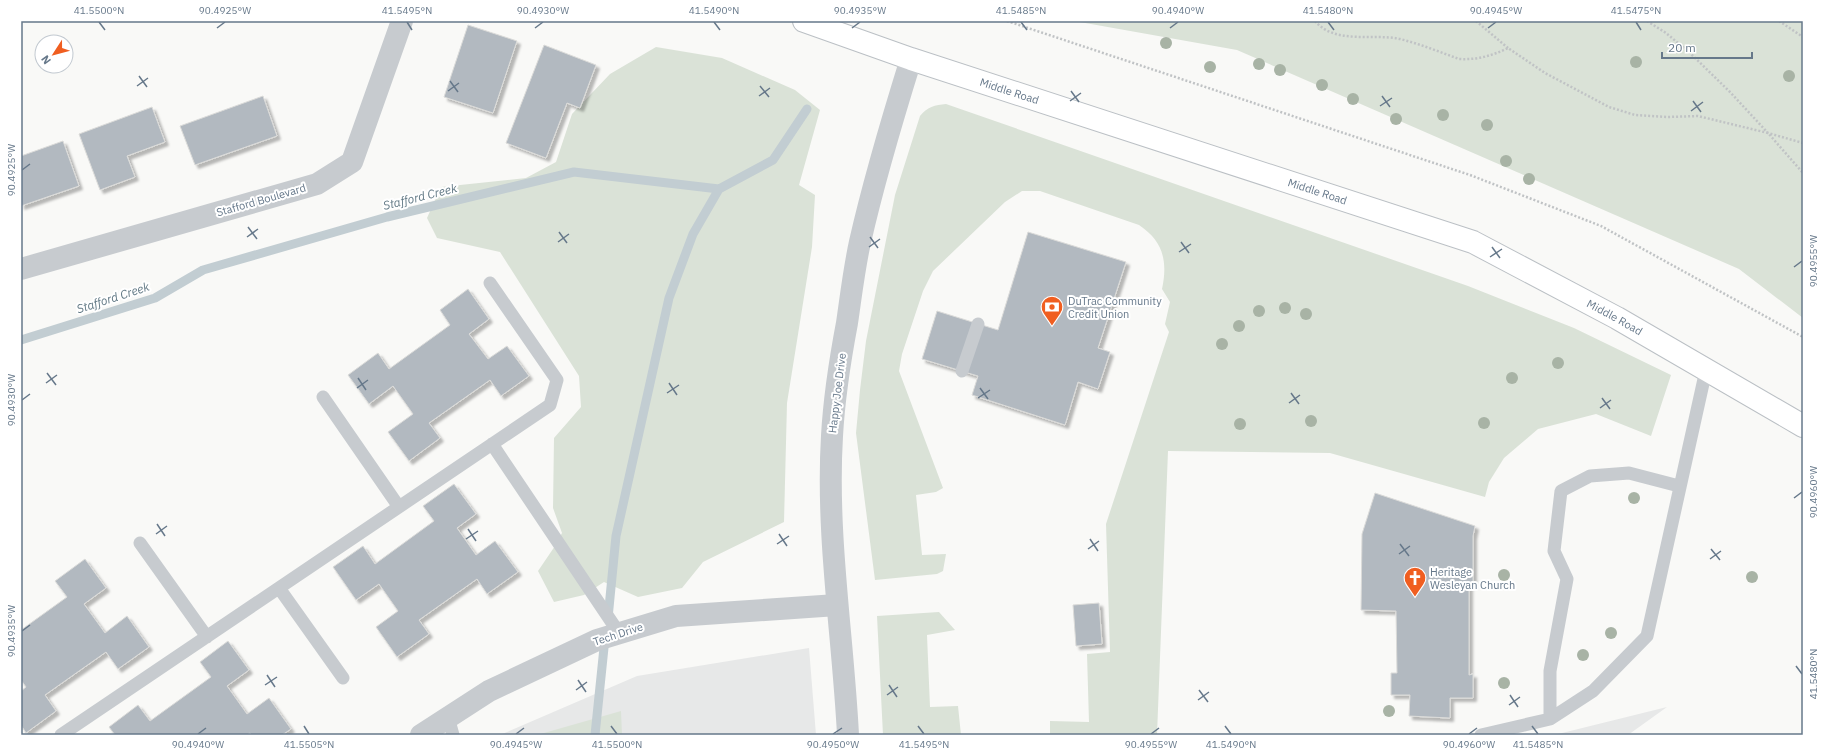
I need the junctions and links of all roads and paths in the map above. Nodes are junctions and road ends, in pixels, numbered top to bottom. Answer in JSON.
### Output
{"nodes":[{"id":1,"x":402,"y":21,"type":"edge"},
{"id":2,"x":804,"y":21,"type":"edge"},
{"id":3,"x":1007,"y":21,"type":"edge"},
{"id":4,"x":1315,"y":21,"type":"edge"},
{"id":5,"x":1476,"y":21,"type":"edge"},
{"id":6,"x":1647,"y":21,"type":"edge"},
{"id":7,"x":1779,"y":21,"type":"edge"},
{"id":8,"x":1803,"y":37,"type":"edge"},
{"id":9,"x":1508,"y":48,"type":"junction"},
{"id":10,"x":911,"y":59,"type":"junction"},
{"id":11,"x":1768,"y":133,"type":"junction"},
{"id":12,"x":1803,"y":143,"type":"edge"},
{"id":13,"x":1803,"y":173,"type":"edge"},
{"id":14,"x":21,"y":269,"type":"edge"},
{"id":15,"x":490,"y":283,"type":"dead end"},
{"id":16,"x":978,"y":324,"type":"dead end"},
{"id":17,"x":1803,"y":337,"type":"edge"},
{"id":18,"x":1706,"y":370,"type":"junction"},
{"id":19,"x":962,"y":371,"type":"dead end"},
{"id":20,"x":323,"y":397,"type":"dead end"},
{"id":21,"x":1803,"y":426,"type":"edge"},
{"id":22,"x":492,"y":444,"type":"junction"},
{"id":23,"x":1679,"y":486,"type":"junction"},
{"id":24,"x":399,"y":507,"type":"junction"},
{"id":25,"x":140,"y":542,"type":"dead end"},
{"id":26,"x":279,"y":588,"type":"junction"},
{"id":27,"x":837,"y":605,"type":"junction"},
{"id":28,"x":619,"y":633,"type":"junction"},
{"id":29,"x":207,"y":637,"type":"junction"},
{"id":30,"x":343,"y":678,"type":"dead end"},
{"id":31,"x":1550,"y":718,"type":"junction"},
{"id":32,"x":450,"y":726,"type":"edge"},
{"id":33,"x":61,"y":735,"type":"edge"},
{"id":34,"x":421,"y":735,"type":"edge"},
{"id":35,"x":848,"y":735,"type":"edge"},
{"id":36,"x":1481,"y":735,"type":"edge"}],
"edges":[{"from":1,"to":14,"type":"street","name":"Stafford Boulevard"},
{"from":2,"to":10,"type":"main road","name":"Middle Road"},
{"from":3,"to":17,"type":"path"},
{"from":4,"to":9,"type":"path"},
{"from":5,"to":9,"type":"path"},
{"from":6,"to":11,"type":"path"},
{"from":7,"to":8,"type":"path"},
{"from":9,"to":11,"type":"path"},
{"from":10,"to":18,"type":"main road","name":"Middle Road"},
{"from":10,"to":27,"type":"street","name":"Happy Joe Drive"},
{"from":11,"to":12,"type":"path"},
{"from":11,"to":13,"type":"path"},
{"from":15,"to":22,"type":"lane"},
{"from":16,"to":19,"type":"lane"},
{"from":18,"to":21,"type":"main road","name":"Middle Road"},
{"from":18,"to":23,"type":"lane"},
{"from":20,"to":24,"type":"lane"},
{"from":22,"to":24,"type":"lane"},
{"from":22,"to":28,"type":"lane"},
{"from":23,"to":31,"type":"lane"},
{"from":23,"to":31,"type":"lane"},
{"from":24,"to":26,"type":"lane"},
{"from":25,"to":29,"type":"lane"},
{"from":26,"to":29,"type":"lane"},
{"from":26,"to":30,"type":"lane"},
{"from":27,"to":28,"type":"street","name":"Tech Drive"},
{"from":27,"to":35,"type":"street","name":"Happy Joe Drive"},
{"from":28,"to":32,"type":"street","name":"Tech Drive"},
{"from":29,"to":33,"type":"lane"},
{"from":31,"to":36,"type":"lane"},
{"from":32,"to":34,"type":"street","name":"Tech Drive"}]}
